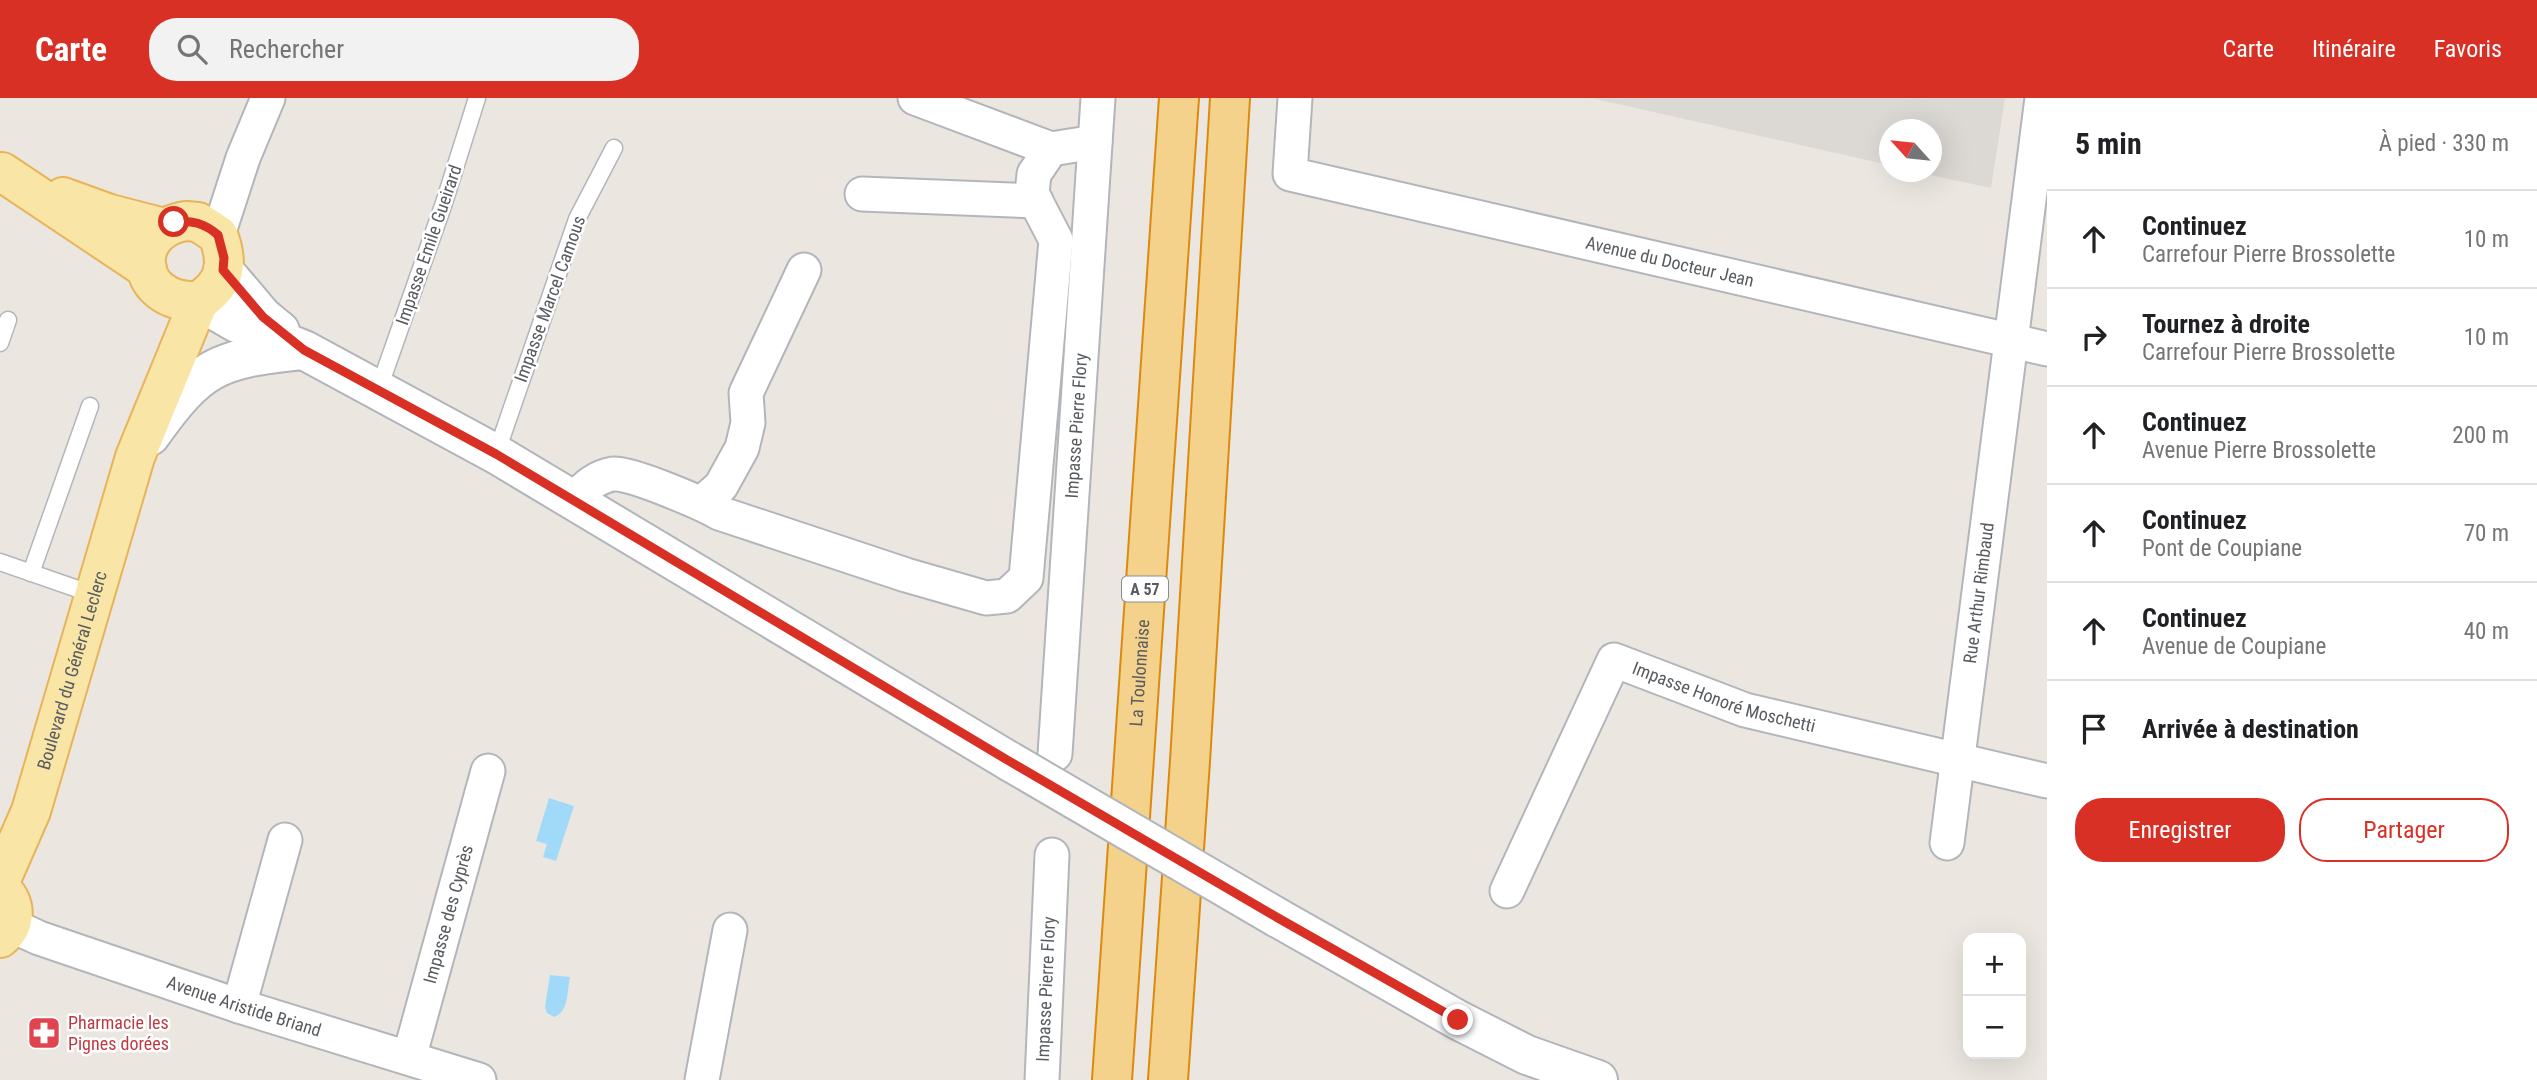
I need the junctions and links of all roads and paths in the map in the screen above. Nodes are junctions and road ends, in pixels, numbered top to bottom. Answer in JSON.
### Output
{"nodes":[{"id":1,"x":268,"y":98,"type":"edge"},
{"id":2,"x":477,"y":98,"type":"edge"},
{"id":3,"x":915,"y":98,"type":"edge"},
{"id":4,"x":1098,"y":98,"type":"edge"},
{"id":5,"x":1178,"y":98,"type":"edge"},
{"id":6,"x":1230,"y":98,"type":"edge"},
{"id":7,"x":1295,"y":98,"type":"edge"},
{"id":8,"x":2042,"y":98,"type":"edge"},
{"id":9,"x":1095,"y":142,"type":"junction"},
{"id":10,"x":614,"y":148,"type":"dead end"},
{"id":11,"x":1051,"y":149,"type":"junction"},
{"id":12,"x":1,"y":171,"type":"edge"},
{"id":13,"x":862,"y":194,"type":"dead end"},
{"id":14,"x":1036,"y":201,"type":"junction"},
{"id":15,"x":198,"y":238,"type":"junction"},
{"id":16,"x":804,"y":270,"type":"dead end"},
{"id":17,"x":151,"y":278,"type":"junction"},
{"id":18,"x":199,"y":301,"type":"junction"},
{"id":19,"x":8,"y":320,"type":"dead end"},
{"id":20,"x":2011,"y":341,"type":"junction"},
{"id":21,"x":0,"y":343,"type":"edge"},
{"id":22,"x":2047,"y":349,"type":"edge"},
{"id":23,"x":304,"y":350,"type":"junction"},
{"id":24,"x":378,"y":391,"type":"junction"},
{"id":25,"x":90,"y":406,"type":"dead end"},
{"id":26,"x":496,"y":454,"type":"junction"},
{"id":27,"x":135,"y":457,"type":"junction"},
{"id":28,"x":573,"y":500,"type":"junction"},
{"id":29,"x":702,"y":503,"type":"junction"},
{"id":30,"x":0,"y":562,"type":"edge"},
{"id":31,"x":31,"y":573,"type":"junction"},
{"id":32,"x":95,"y":595,"type":"junction"},
{"id":33,"x":1055,"y":754,"type":"dead end"},
{"id":34,"x":1958,"y":762,"type":"junction"},
{"id":35,"x":488,"y":771,"type":"dead end"},
{"id":36,"x":2047,"y":781,"type":"edge"},
{"id":37,"x":285,"y":840,"type":"dead end"},
{"id":38,"x":1947,"y":844,"type":"dead end"},
{"id":39,"x":1052,"y":855,"type":"dead end"},
{"id":40,"x":0,"y":882,"type":"edge"},
{"id":41,"x":0,"y":888,"type":"edge"},
{"id":42,"x":1507,"y":891,"type":"dead end"},
{"id":43,"x":730,"y":930,"type":"dead end"},
{"id":44,"x":6,"y":931,"type":"edge"},
{"id":45,"x":239,"y":1006,"type":"junction"},
{"id":46,"x":409,"y":1058,"type":"junction"},
{"id":47,"x":479,"y":1080,"type":"edge"},
{"id":48,"x":702,"y":1080,"type":"edge"},
{"id":49,"x":1042,"y":1080,"type":"edge"},
{"id":50,"x":1112,"y":1080,"type":"edge"},
{"id":51,"x":1168,"y":1080,"type":"edge"},
{"id":52,"x":1598,"y":1080,"type":"edge"}],
"edges":[{"from":1,"to":15,"type":"street"},
{"from":2,"to":24,"type":"lane","name":"Impasse Emile Gueirard"},
{"from":3,"to":11,"type":"street"},
{"from":4,"to":9,"type":"street","name":"Impasse Pierre Flory"},
{"from":5,"to":50,"type":"highway","name":"La Toulonnaise","number":"A 57"},
{"from":6,"to":51,"type":"highway"},
{"from":7,"to":20,"type":"street","name":"Avenue du Docteur Jean"},
{"from":8,"to":20,"type":"street","name":"Rue Arthur Rimbaud"},
{"from":9,"to":11,"type":"street"},
{"from":9,"to":33,"type":"street","name":"Impasse Pierre Flory"},
{"from":10,"to":26,"type":"lane","name":"Impasse Marcel Camous"},
{"from":11,"to":14,"type":"street"},
{"from":12,"to":15,"type":"main road"},
{"from":12,"to":17,"type":"main road"},
{"from":13,"to":14,"type":"street"},
{"from":14,"to":29,"type":"street"},
{"from":15,"to":17,"type":"main road"},
{"from":15,"to":18,"type":"main road"},
{"from":15,"to":23,"type":"main road"},
{"from":16,"to":29,"type":"street"},
{"from":17,"to":18,"type":"main road"},
{"from":17,"to":27,"type":"main road","name":"Boulevard du Général Leclerc"},
{"from":18,"to":23,"type":"main road"},
{"from":18,"to":27,"type":"main road","name":"Boulevard du Général Leclerc"},
{"from":19,"to":21,"type":"lane"},
{"from":20,"to":22,"type":"street","name":"Avenue du Docteur Jean"},
{"from":20,"to":34,"type":"street","name":"Rue Arthur Rimbaud"},
{"from":23,"to":24,"type":"main road"},
{"from":23,"to":27,"type":"main road"},
{"from":24,"to":26,"type":"main road"},
{"from":25,"to":31,"type":"lane"},
{"from":26,"to":28,"type":"main road"},
{"from":27,"to":32,"type":"main road","name":"Boulevard du Général Leclerc"},
{"from":28,"to":29,"type":"street"},
{"from":28,"to":52,"type":"main road","bridge":true},
{"from":30,"to":31,"type":"lane"},
{"from":31,"to":32,"type":"lane"},
{"from":32,"to":40,"type":"main road","name":"Boulevard du Général Leclerc"},
{"from":34,"to":36,"type":"street"},
{"from":34,"to":38,"type":"street","name":"Rue Arthur Rimbaud"},
{"from":34,"to":42,"type":"street","name":"Impasse Honoré Moschetti"},
{"from":35,"to":46,"type":"street","name":"Impasse des Cyprès"},
{"from":37,"to":45,"type":"street"},
{"from":39,"to":49,"type":"street","name":"Impasse Pierre Flory"},
{"from":41,"to":44,"type":"main road"},
{"from":43,"to":48,"type":"street"},
{"from":44,"to":45,"type":"street","name":"Avenue Aristide Briand"},
{"from":45,"to":46,"type":"street","name":"Avenue Aristide Briand"},
{"from":46,"to":47,"type":"street","name":"Avenue Aristide Briand"}]}
